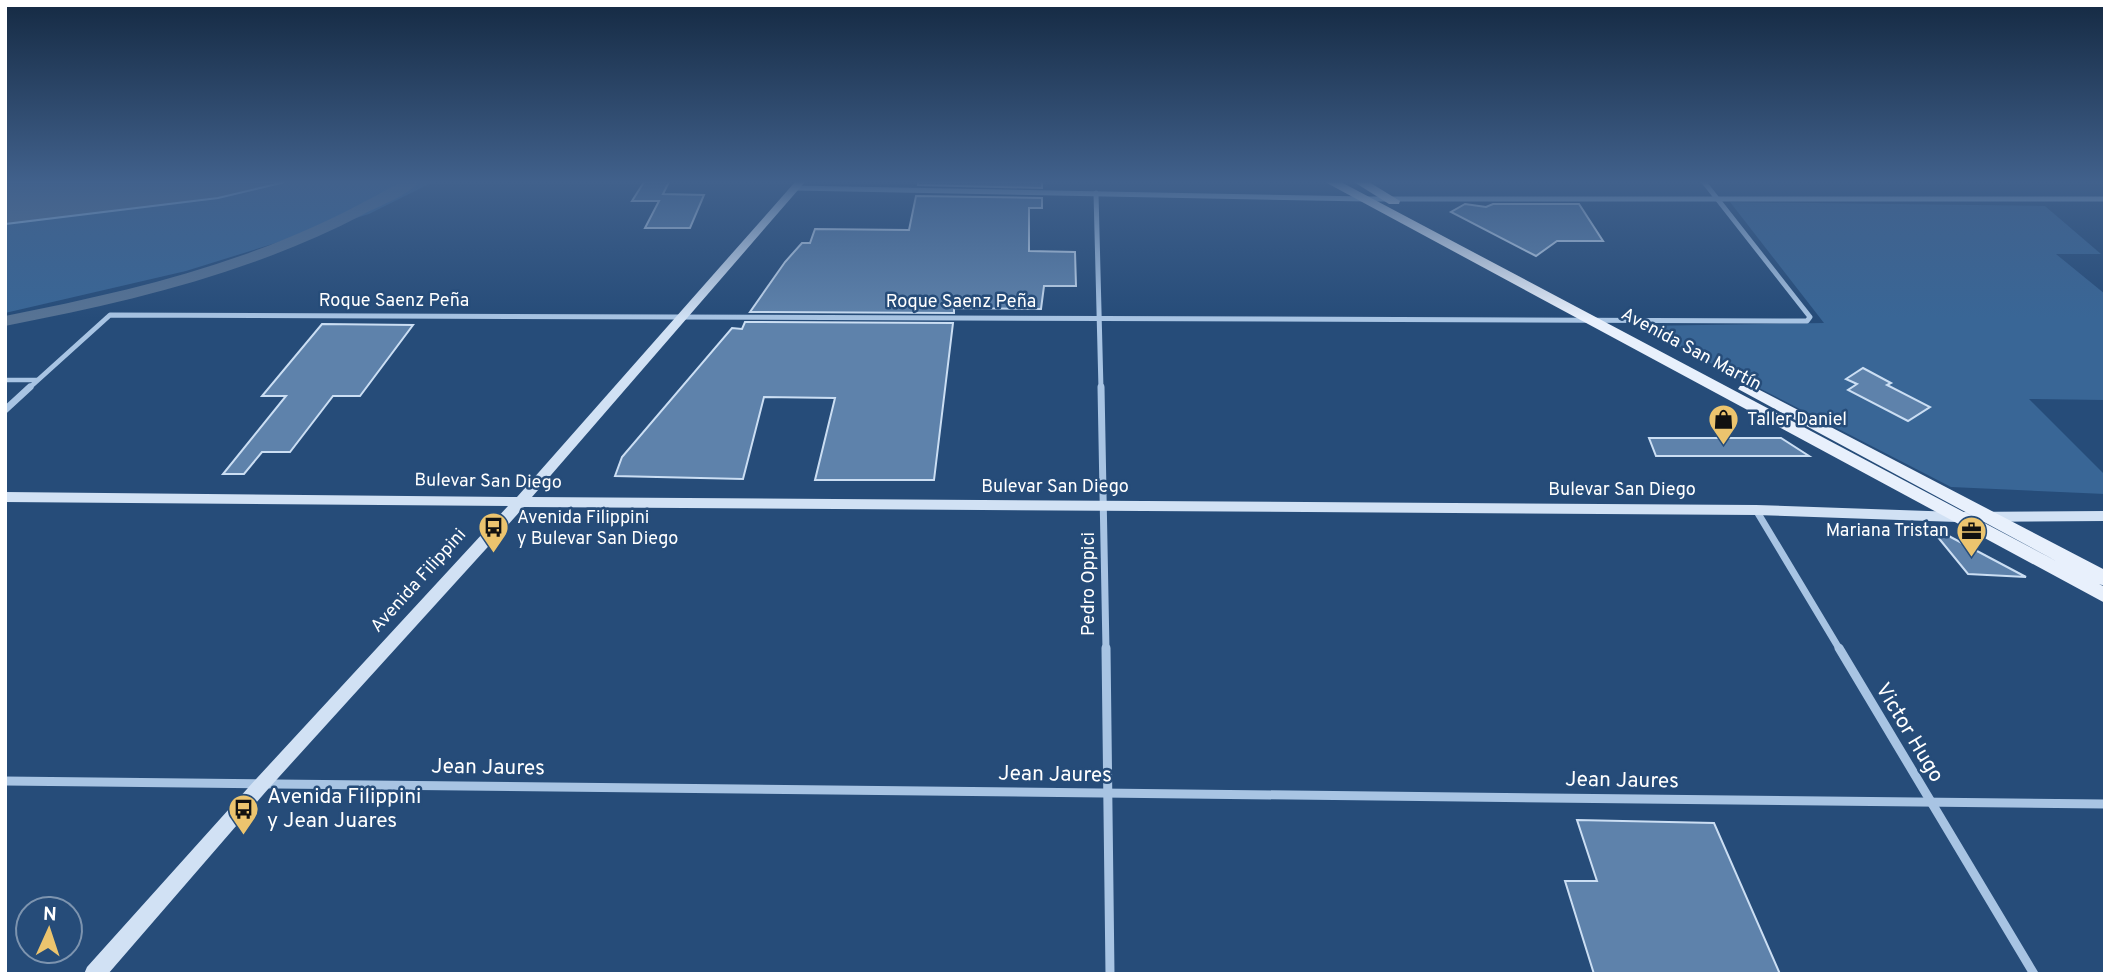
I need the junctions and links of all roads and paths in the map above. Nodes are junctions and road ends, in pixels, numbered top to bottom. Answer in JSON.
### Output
{"nodes":[{"id":1,"x":760,"y":228,"type":"edge"},
{"id":2,"x":1097,"y":228,"type":"edge"},
{"id":3,"x":1418,"y":228,"type":"edge"},
{"id":4,"x":1444,"y":228,"type":"edge"},
{"id":5,"x":1740,"y":228,"type":"edge"},
{"id":6,"x":682,"y":316,"type":"junction"},
{"id":7,"x":1100,"y":317,"type":"junction"},
{"id":8,"x":1594,"y":322,"type":"junction"},
{"id":9,"x":1618,"y":322,"type":"junction"},
{"id":10,"x":5,"y":380,"type":"edge"},
{"id":11,"x":37,"y":380,"type":"junction"},
{"id":12,"x":5,"y":410,"type":"edge"},
{"id":13,"x":5,"y":497,"type":"edge"},
{"id":14,"x":520,"y":502,"type":"junction"},
{"id":15,"x":1104,"y":507,"type":"junction"},
{"id":16,"x":1756,"y":510,"type":"junction"},
{"id":17,"x":1985,"y":516,"type":"junction"},
{"id":18,"x":2105,"y":516,"type":"edge"},
{"id":19,"x":1957,"y":517,"type":"junction"},
{"id":20,"x":2105,"y":579,"type":"edge"},
{"id":21,"x":2105,"y":596,"type":"edge"},
{"id":22,"x":5,"y":781,"type":"edge"},
{"id":23,"x":263,"y":783,"type":"junction"},
{"id":24,"x":1107,"y":793,"type":"junction"},
{"id":25,"x":1930,"y":802,"type":"junction"},
{"id":26,"x":2105,"y":804,"type":"edge"},
{"id":27,"x":94,"y":974,"type":"edge"},
{"id":28,"x":1110,"y":974,"type":"edge"},
{"id":29,"x":2034,"y":974,"type":"edge"}],
"edges":[{"from":1,"to":6,"type":"street","name":"Avenida Filippini"},
{"from":2,"to":7,"type":"street","name":"Pedro Oppici"},
{"from":3,"to":8,"type":"main road","name":"Avenida San Martín"},
{"from":4,"to":9,"type":"main road","name":"Avenida San Martín"},
{"from":5,"to":9,"type":"street","name":"Roque Saenz Peña"},
{"from":6,"to":7,"type":"street","name":"Roque Saenz Peña"},
{"from":6,"to":11,"type":"street","name":"Roque Saenz Peña"},
{"from":6,"to":14,"type":"street","name":"Avenida Filippini"},
{"from":7,"to":8,"type":"street","name":"Roque Saenz Peña"},
{"from":7,"to":15,"type":"street","name":"Pedro Oppici"},
{"from":8,"to":9,"type":"street","name":"Roque Saenz Peña"},
{"from":8,"to":19,"type":"main road","name":"Avenida San Martín"},
{"from":9,"to":17,"type":"main road","name":"Avenida San Martín"},
{"from":10,"to":11,"type":"lane"},
{"from":11,"to":12,"type":"street"},
{"from":13,"to":14,"type":"street","name":"Bulevar San Diego"},
{"from":14,"to":15,"type":"street","name":"Bulevar San Diego"},
{"from":14,"to":23,"type":"street","name":"Avenida Filippini"},
{"from":15,"to":16,"type":"street","name":"Bulevar San Diego"},
{"from":15,"to":24,"type":"street","name":"Pedro Oppici"},
{"from":16,"to":19,"type":"street","name":"Bulevar San Diego"},
{"from":16,"to":25,"type":"street","name":"Victor Hugo"},
{"from":17,"to":18,"type":"street","name":"Bulevar San Diego"},
{"from":17,"to":19,"type":"street","name":"Bulevar San Diego"},
{"from":17,"to":20,"type":"main road","name":"Avenida San Martín"},
{"from":19,"to":21,"type":"main road","name":"Avenida San Martín"},
{"from":22,"to":23,"type":"street","name":"Jean Jaures"},
{"from":23,"to":24,"type":"street","name":"Jean Jaures"},
{"from":23,"to":27,"type":"street","name":"Avenida Filippini"},
{"from":24,"to":25,"type":"street","name":"Jean Jaures"},
{"from":24,"to":28,"type":"street","name":"Pedro Oppici"},
{"from":25,"to":26,"type":"street","name":"Jean Jaures"},
{"from":25,"to":29,"type":"street","name":"Victor Hugo"}]}
